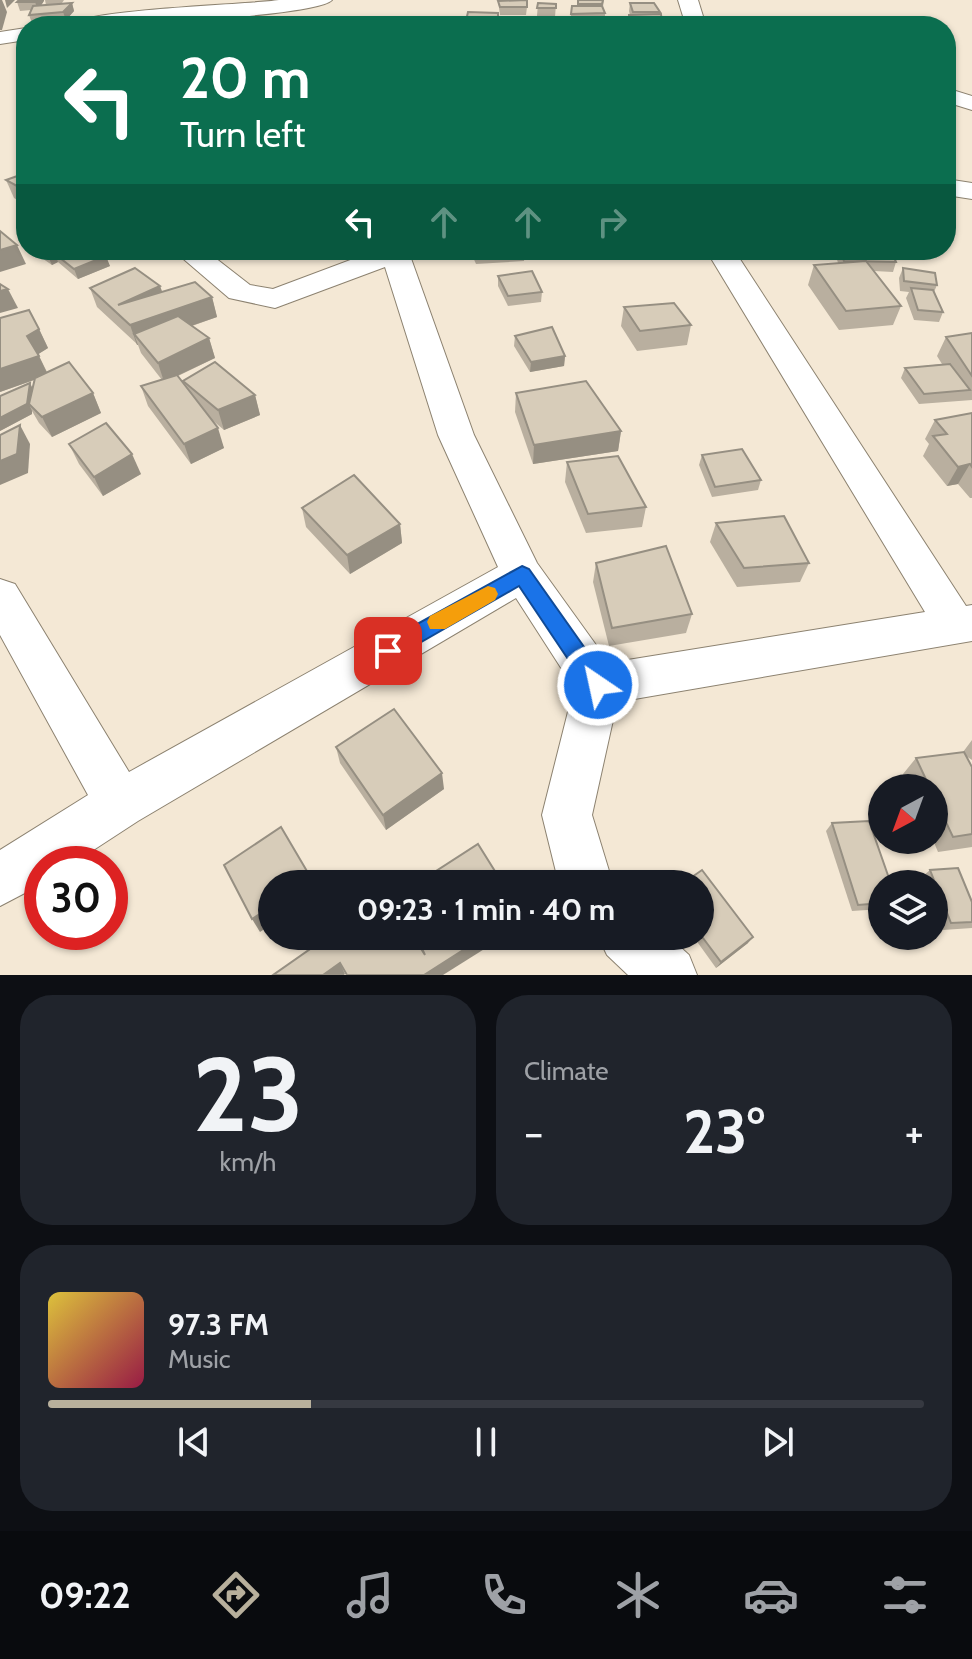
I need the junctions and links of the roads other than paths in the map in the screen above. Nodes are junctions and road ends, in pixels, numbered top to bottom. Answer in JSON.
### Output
{"nodes":[{"id":1,"x":322,"y":0,"type":"edge"},
{"id":2,"x":152,"y":8,"type":"edge"},
{"id":3,"x":119,"y":16,"type":"edge"},
{"id":4,"x":247,"y":16,"type":"edge"},
{"id":5,"x":263,"y":16,"type":"edge"},
{"id":6,"x":200,"y":260,"type":"edge"},
{"id":7,"x":372,"y":260,"type":"edge"},
{"id":8,"x":398,"y":260,"type":"edge"},
{"id":9,"x":727,"y":260,"type":"edge"},
{"id":10,"x":522,"y":574,"type":"junction"},
{"id":11,"x":0,"y":596,"type":"edge"},
{"id":12,"x":964,"y":624,"type":"edge"},
{"id":13,"x":598,"y":685,"type":"junction"},
{"id":14,"x":120,"y":804,"type":"junction"},
{"id":15,"x":582,"y":870,"type":"edge"},
{"id":16,"x":0,"y":880,"type":"edge"},
{"id":17,"x":641,"y":950,"type":"edge"},
{"id":18,"x":669,"y":975,"type":"edge"}],
"edges":[{"from":1,"to":5,"type":"street"},
{"from":2,"to":3,"type":"street"},
{"from":2,"to":4,"type":"street"},
{"from":6,"to":7,"type":"street"},
{"from":8,"to":10,"type":"street"},
{"from":9,"to":12,"type":"street"},
{"from":10,"to":13,"type":"street"},
{"from":10,"to":14,"type":"street"},
{"from":11,"to":14,"type":"street"},
{"from":12,"to":13,"type":"street"},
{"from":13,"to":15,"type":"street"},
{"from":14,"to":16,"type":"street"},
{"from":17,"to":18,"type":"street"}]}
